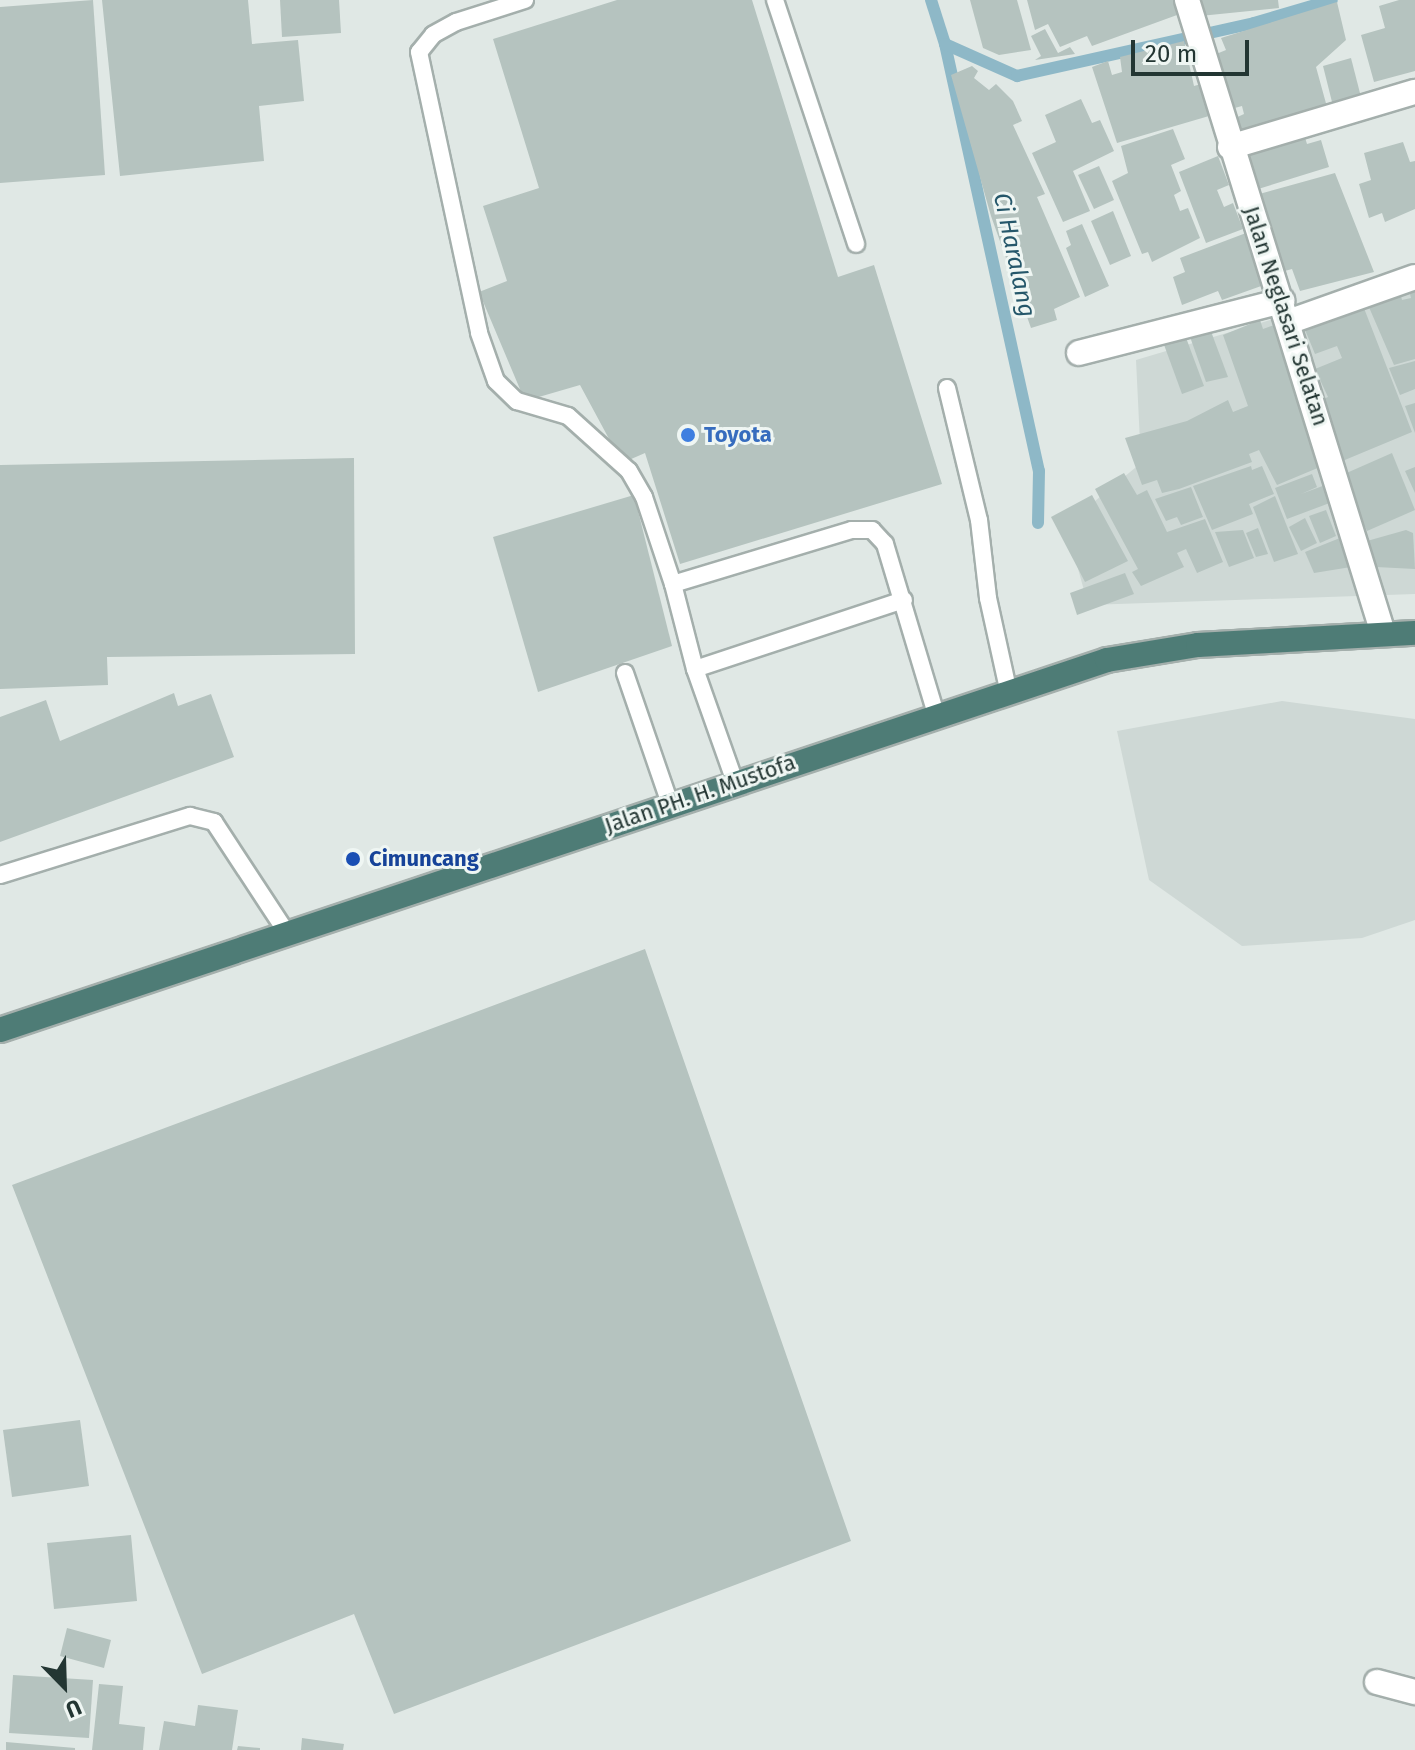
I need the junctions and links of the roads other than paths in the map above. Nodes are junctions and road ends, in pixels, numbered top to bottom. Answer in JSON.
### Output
{"nodes":[{"id":1,"x":525,"y":0,"type":"edge"},
{"id":2,"x":775,"y":0,"type":"edge"},
{"id":3,"x":1187,"y":0,"type":"edge"},
{"id":4,"x":1415,"y":92,"type":"edge"},
{"id":5,"x":1230,"y":147,"type":"junction"},
{"id":6,"x":856,"y":244,"type":"dead end"},
{"id":7,"x":1415,"y":277,"type":"edge"},
{"id":8,"x":1285,"y":312,"type":"junction"},
{"id":9,"x":1079,"y":353,"type":"dead end"},
{"id":10,"x":947,"y":388,"type":"dead end"},
{"id":11,"x":673,"y":584,"type":"junction"},
{"id":12,"x":904,"y":600,"type":"junction"},
{"id":13,"x":1383,"y":633,"type":"junction"},
{"id":14,"x":1415,"y":633,"type":"edge"},
{"id":15,"x":695,"y":669,"type":"junction"},
{"id":16,"x":625,"y":673,"type":"dead end"},
{"id":17,"x":1008,"y":689,"type":"junction"},
{"id":18,"x":936,"y":714,"type":"junction"},
{"id":19,"x":735,"y":782,"type":"junction"},
{"id":20,"x":670,"y":804,"type":"junction"},
{"id":21,"x":0,"y":875,"type":"edge"},
{"id":22,"x":287,"y":933,"type":"junction"},
{"id":23,"x":0,"y":1030,"type":"edge"},
{"id":24,"x":1377,"y":1682,"type":"dead end"},
{"id":25,"x":1415,"y":1692,"type":"edge"}],
"edges":[{"from":1,"to":11,"type":"lane"},
{"from":2,"to":6,"type":"lane"},
{"from":3,"to":5,"type":"street","name":"Jalan Neglasari Selatan"},
{"from":4,"to":5,"type":"street"},
{"from":5,"to":8,"type":"street","name":"Jalan Neglasari Selatan"},
{"from":7,"to":8,"type":"street"},
{"from":8,"to":9,"type":"street"},
{"from":8,"to":13,"type":"street","name":"Jalan Neglasari Selatan"},
{"from":10,"to":17,"type":"lane"},
{"from":11,"to":12,"type":"lane"},
{"from":11,"to":15,"type":"lane"},
{"from":12,"to":15,"type":"lane"},
{"from":12,"to":18,"type":"lane"},
{"from":13,"to":14,"type":"highway","name":"Jalan PH. H. Mustofa"},
{"from":13,"to":17,"type":"highway","name":"Jalan PH. H. Mustofa"},
{"from":15,"to":19,"type":"lane"},
{"from":16,"to":20,"type":"lane"},
{"from":17,"to":18,"type":"highway","name":"Jalan PH. H. Mustofa"},
{"from":18,"to":19,"type":"highway","name":"Jalan PH. H. Mustofa"},
{"from":19,"to":20,"type":"highway","name":"Jalan PH. H. Mustofa"},
{"from":20,"to":22,"type":"highway","name":"Jalan PH. H. Mustofa"},
{"from":21,"to":22,"type":"lane"},
{"from":22,"to":23,"type":"highway","name":"Jalan PH. H. Mustofa"},
{"from":24,"to":25,"type":"street"}]}
